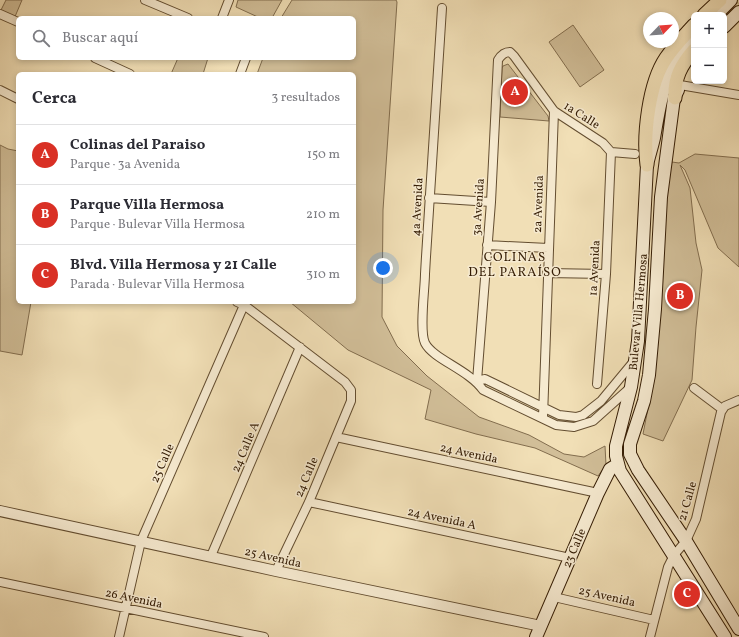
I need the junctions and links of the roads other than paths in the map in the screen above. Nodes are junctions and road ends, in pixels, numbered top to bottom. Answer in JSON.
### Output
{"nodes":[{"id":1,"x":145,"y":0,"type":"edge"},
{"id":2,"x":229,"y":0,"type":"edge"},
{"id":3,"x":720,"y":0,"type":"edge"},
{"id":4,"x":731,"y":0,"type":"edge"},
{"id":5,"x":442,"y":8,"type":"dead end"},
{"id":6,"x":707,"y":12,"type":"edge"},
{"id":7,"x":719,"y":12,"type":"edge"},
{"id":8,"x":739,"y":12,"type":"edge"},
{"id":9,"x":0,"y":14,"type":"edge"},
{"id":10,"x":183,"y":16,"type":"edge"},
{"id":11,"x":223,"y":16,"type":"edge"},
{"id":12,"x":16,"y":21,"type":"edge"},
{"id":13,"x":727,"y":24,"type":"edge"},
{"id":14,"x":691,"y":29,"type":"edge"},
{"id":15,"x":691,"y":41,"type":"edge"},
{"id":16,"x":691,"y":54,"type":"edge"},
{"id":17,"x":99,"y":60,"type":"edge"},
{"id":18,"x":245,"y":60,"type":"edge"},
{"id":19,"x":498,"y":60,"type":"joint"},
{"id":20,"x":691,"y":65,"type":"edge"},
{"id":21,"x":126,"y":72,"type":"edge"},
{"id":22,"x":241,"y":72,"type":"edge"},
{"id":23,"x":680,"y":85,"type":"junction"},
{"id":24,"x":0,"y":90,"type":"edge"},
{"id":25,"x":739,"y":95,"type":"edge"},
{"id":26,"x":16,"y":98,"type":"edge"},
{"id":27,"x":675,"y":98,"type":"junction"},
{"id":28,"x":554,"y":112,"type":"junction"},
{"id":29,"x":611,"y":152,"type":"junction"},
{"id":30,"x":635,"y":154,"type":"dead end"},
{"id":31,"x":648,"y":162,"type":"junction"},
{"id":32,"x":429,"y":198,"type":"junction"},
{"id":33,"x":491,"y":202,"type":"junction"},
{"id":34,"x":487,"y":245,"type":"junction"},
{"id":35,"x":548,"y":248,"type":"junction"},
{"id":36,"x":547,"y":273,"type":"junction"},
{"id":37,"x":606,"y":274,"type":"junction"},
{"id":38,"x":241,"y":304,"type":"edge"},
{"id":39,"x":242,"y":304,"type":"edge"},
{"id":40,"x":300,"y":346,"type":"junction"},
{"id":41,"x":635,"y":360,"type":"junction"},
{"id":42,"x":477,"y":381,"type":"junction"},
{"id":43,"x":598,"y":384,"type":"dead end"},
{"id":44,"x":631,"y":387,"type":"junction"},
{"id":45,"x":694,"y":388,"type":"dead end"},
{"id":46,"x":739,"y":400,"type":"edge"},
{"id":47,"x":543,"y":406,"type":"junction"},
{"id":48,"x":722,"y":410,"type":"junction"},
{"id":49,"x":543,"y":417,"type":"junction"},
{"id":50,"x":336,"y":437,"type":"junction"},
{"id":51,"x":618,"y":464,"type":"junction"},
{"id":52,"x":598,"y":493,"type":"junction"},
{"id":53,"x":309,"y":502,"type":"junction"},
{"id":54,"x":0,"y":511,"type":"edge"},
{"id":55,"x":141,"y":541,"type":"junction"},
{"id":56,"x":686,"y":541,"type":"junction"},
{"id":57,"x":674,"y":555,"type":"junction"},
{"id":58,"x":211,"y":556,"type":"junction"},
{"id":59,"x":570,"y":558,"type":"junction"},
{"id":60,"x":276,"y":571,"type":"junction"},
{"id":61,"x":0,"y":582,"type":"edge"},
{"id":62,"x":554,"y":597,"type":"junction"},
{"id":63,"x":126,"y":608,"type":"junction"},
{"id":64,"x":654,"y":620,"type":"junction"},
{"id":65,"x":739,"y":629,"type":"edge"},
{"id":66,"x":539,"y":632,"type":"edge"},
{"id":67,"x":120,"y":637,"type":"edge"},
{"id":68,"x":264,"y":637,"type":"edge"},
{"id":69,"x":650,"y":637,"type":"edge"},
{"id":70,"x":725,"y":637,"type":"edge"}],
"edges":[{"from":1,"to":10,"type":"street"},
{"from":2,"to":11,"type":"street"},
{"from":3,"to":6,"type":"main road"},
{"from":4,"to":7,"type":"main road"},
{"from":5,"to":32,"type":"street","name":"4a Avenida"},
{"from":8,"to":13,"type":"main road"},
{"from":9,"to":12,"type":"street"},
{"from":14,"to":31,"type":"main road"},
{"from":15,"to":31,"type":"main road","name":"Bulevar Villa Hermosa"},
{"from":16,"to":27,"type":"main road"},
{"from":17,"to":21,"type":"street"},
{"from":18,"to":22,"type":"street"},
{"from":19,"to":28,"type":"street","name":"1a Calle"},
{"from":19,"to":33,"type":"street","name":"3a Avenida"},
{"from":20,"to":23,"type":"main road","name":"Bulevar Villa Hermosa"},
{"from":23,"to":25,"type":"street"},
{"from":23,"to":27,"type":"main road","name":"Bulevar Villa Hermosa"},
{"from":24,"to":26,"type":"street"},
{"from":27,"to":56,"type":"main road","name":"Bulevar Villa Hermosa"},
{"from":28,"to":29,"type":"street","name":"1a Calle"},
{"from":28,"to":35,"type":"street","name":"2a Avenida"},
{"from":29,"to":30,"type":"street"},
{"from":29,"to":37,"type":"street","name":"1a Avenida"},
{"from":31,"to":41,"type":"main road","name":"Bulevar Villa Hermosa"},
{"from":32,"to":33,"type":"street"},
{"from":32,"to":42,"type":"street","name":"4a Avenida"},
{"from":33,"to":34,"type":"street","name":"3a Avenida"},
{"from":34,"to":35,"type":"street"},
{"from":34,"to":42,"type":"street","name":"3a Avenida"},
{"from":35,"to":36,"type":"street","name":"2a Avenida"},
{"from":36,"to":37,"type":"street"},
{"from":36,"to":47,"type":"street","name":"2a Avenida"},
{"from":37,"to":43,"type":"street","name":"1a Avenida"},
{"from":38,"to":55,"type":"street","name":"25 Calle"},
{"from":39,"to":40,"type":"street"},
{"from":40,"to":50,"type":"street","name":"24 Calle"},
{"from":40,"to":58,"type":"street","name":"24 Calle A"},
{"from":41,"to":44,"type":"main road","name":"Bulevar Villa Hermosa"},
{"from":41,"to":47,"type":"street","name":"4a Avenida"},
{"from":42,"to":47,"type":"street","name":"4a Avenida"},
{"from":42,"to":49,"type":"street","name":"4a Avenida"},
{"from":44,"to":49,"type":"street","name":"4a Avenida"},
{"from":44,"to":51,"type":"main road","name":"Bulevar Villa Hermosa"},
{"from":45,"to":48,"type":"street"},
{"from":46,"to":48,"type":"street"},
{"from":47,"to":49,"type":"street","name":"2a Avenida"},
{"from":48,"to":56,"type":"street","name":"21 Calle"},
{"from":50,"to":52,"type":"street","name":"24 Avenida"},
{"from":50,"to":53,"type":"street","name":"24 Calle"},
{"from":51,"to":52,"type":"main road","name":"23 Calle"},
{"from":51,"to":57,"type":"main road","name":"Bulevar Villa Hermosa"},
{"from":52,"to":59,"type":"main road","name":"23 Calle"},
{"from":53,"to":59,"type":"street","name":"24 Avenida A"},
{"from":53,"to":60,"type":"street","name":"24 Calle"},
{"from":54,"to":55,"type":"street","name":"25 Avenida"},
{"from":55,"to":58,"type":"street","name":"25 Avenida"},
{"from":55,"to":63,"type":"street","name":"25 Calle"},
{"from":56,"to":57,"type":"street","name":"21 Calle"},
{"from":56,"to":65,"type":"main road","name":"Bulevar Villa Hermosa"},
{"from":57,"to":64,"type":"street","name":"21 Calle"},
{"from":57,"to":70,"type":"main road","name":"Bulevar Villa Hermosa"},
{"from":58,"to":60,"type":"street","name":"25 Avenida"},
{"from":59,"to":62,"type":"main road","name":"23 Calle"},
{"from":60,"to":66,"type":"street","name":"25 Avenida"},
{"from":61,"to":63,"type":"street","name":"26 Avenida"},
{"from":62,"to":64,"type":"street","name":"25 Avenida"},
{"from":62,"to":66,"type":"main road","name":"23 Calle"},
{"from":63,"to":67,"type":"street","name":"25 Calle"},
{"from":63,"to":68,"type":"street","name":"26 Avenida"},
{"from":64,"to":69,"type":"street","name":"21 Calle"}]}
